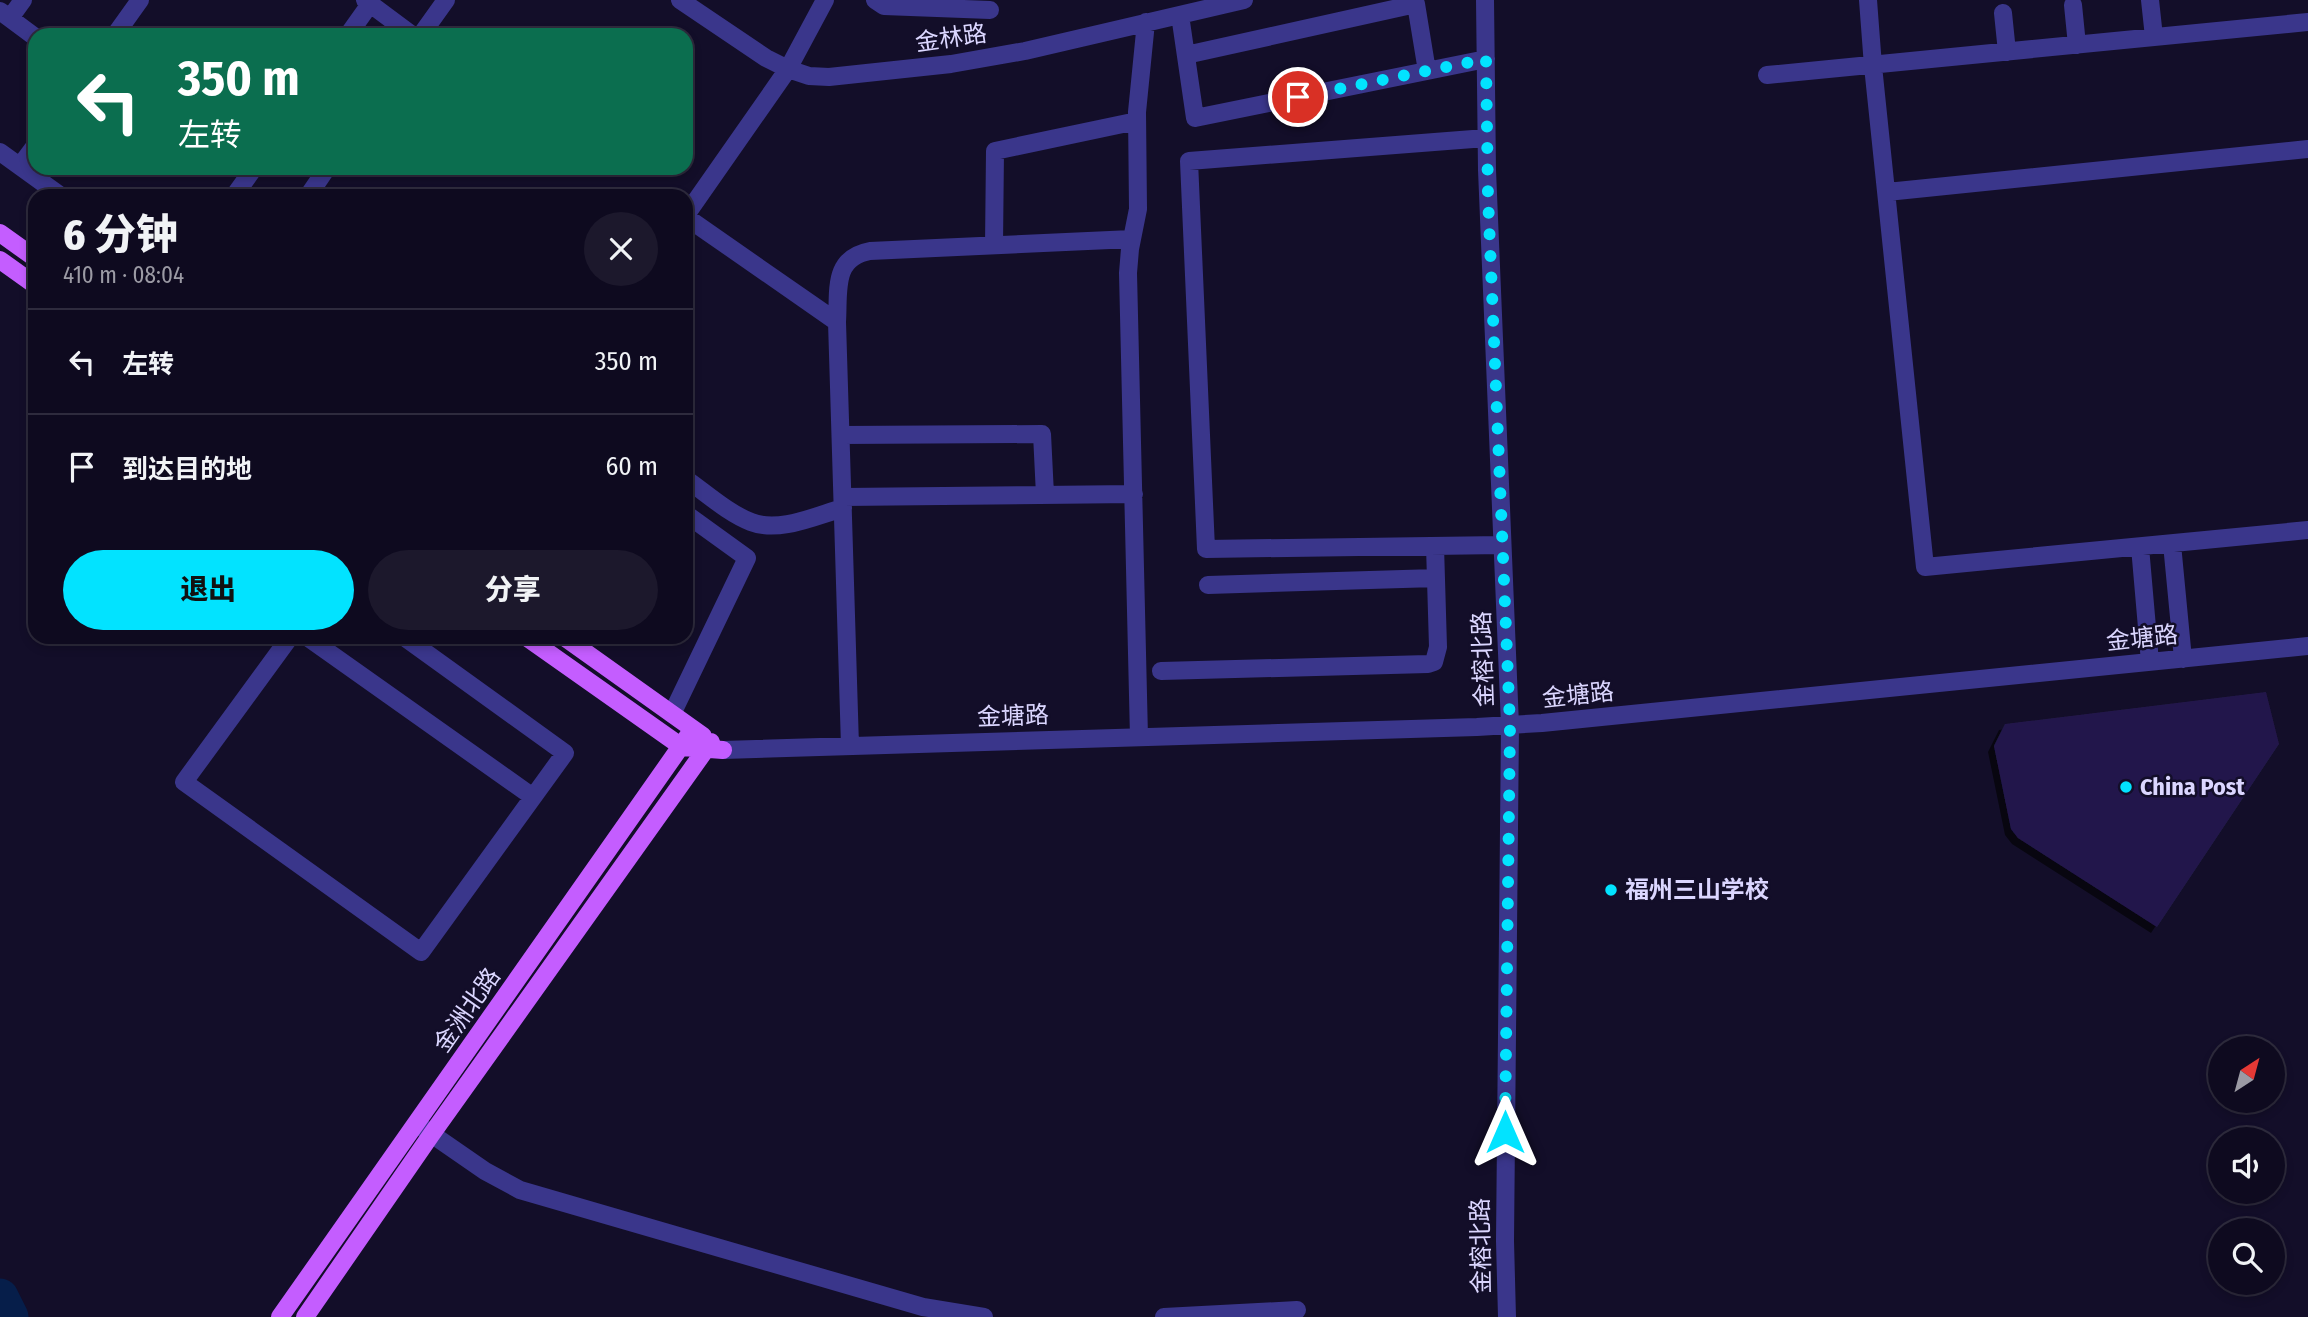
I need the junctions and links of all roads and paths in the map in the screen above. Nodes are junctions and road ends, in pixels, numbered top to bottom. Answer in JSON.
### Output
{"nodes":[{"id":1,"x":23,"y":0,"type":"edge"},
{"id":2,"x":140,"y":0,"type":"edge"},
{"id":3,"x":446,"y":0,"type":"edge"},
{"id":4,"x":680,"y":0,"type":"edge"},
{"id":5,"x":825,"y":0,"type":"edge"},
{"id":6,"x":876,"y":0,"type":"edge"},
{"id":7,"x":1244,"y":0,"type":"edge"},
{"id":8,"x":1485,"y":0,"type":"edge"},
{"id":9,"x":1868,"y":0,"type":"edge"},
{"id":10,"x":2150,"y":0,"type":"edge"},
{"id":11,"x":367,"y":2,"type":"edge"},
{"id":12,"x":1198,"y":5,"type":"edge"},
{"id":13,"x":2073,"y":5,"type":"dead end"},
{"id":14,"x":701,"y":6,"type":"edge"},
{"id":15,"x":990,"y":10,"type":"dead end"},
{"id":16,"x":2003,"y":13,"type":"dead end"},
{"id":17,"x":5,"y":15,"type":"edge"},
{"id":18,"x":1180,"y":15,"type":"junction"},
{"id":19,"x":1146,"y":22,"type":"junction"},
{"id":20,"x":2308,"y":22,"type":"edge"},
{"id":21,"x":120,"y":28,"type":"edge"},
{"id":22,"x":352,"y":28,"type":"edge"},
{"id":23,"x":402,"y":28,"type":"edge"},
{"id":24,"x":426,"y":28,"type":"edge"},
{"id":25,"x":28,"y":32,"type":"edge"},
{"id":26,"x":2154,"y":37,"type":"junction"},
{"id":27,"x":2077,"y":45,"type":"junction"},
{"id":28,"x":2007,"y":52,"type":"junction"},
{"id":29,"x":1186,"y":55,"type":"junction"},
{"id":30,"x":1486,"y":59,"type":"junction"},
{"id":31,"x":1872,"y":66,"type":"junction"},
{"id":32,"x":788,"y":69,"type":"junction"},
{"id":33,"x":1427,"y":71,"type":"junction"},
{"id":34,"x":1767,"y":75,"type":"dead end"},
{"id":35,"x":1137,"y":121,"type":"junction"},
{"id":36,"x":1486,"y":138,"type":"junction"},
{"id":37,"x":2308,"y":149,"type":"edge"},
{"id":38,"x":0,"y":152,"type":"edge"},
{"id":39,"x":28,"y":155,"type":"edge"},
{"id":40,"x":20,"y":166,"type":"junction"},
{"id":41,"x":28,"y":172,"type":"edge"},
{"id":42,"x":32,"y":175,"type":"edge"},
{"id":43,"x":51,"y":189,"type":"edge"},
{"id":44,"x":1887,"y":192,"type":"junction"},
{"id":45,"x":693,"y":206,"type":"edge"},
{"id":46,"x":693,"y":221,"type":"edge"},
{"id":47,"x":0,"y":233,"type":"edge"},
{"id":48,"x":1132,"y":239,"type":"junction"},
{"id":49,"x":994,"y":245,"type":"junction"},
{"id":50,"x":28,"y":252,"type":"edge"},
{"id":51,"x":0,"y":260,"type":"edge"},
{"id":52,"x":28,"y":280,"type":"edge"},
{"id":53,"x":837,"y":322,"type":"junction"},
{"id":54,"x":841,"y":435,"type":"junction"},
{"id":55,"x":693,"y":484,"type":"edge"},
{"id":56,"x":1134,"y":494,"type":"junction"},
{"id":57,"x":1045,"y":495,"type":"junction"},
{"id":58,"x":843,"y":503,"type":"junction"},
{"id":59,"x":693,"y":519,"type":"edge"},
{"id":60,"x":2308,"y":530,"type":"edge"},
{"id":61,"x":2172,"y":544,"type":"junction"},
{"id":62,"x":1502,"y":545,"type":"junction"},
{"id":63,"x":1435,"y":546,"type":"junction"},
{"id":64,"x":2140,"y":547,"type":"junction"},
{"id":65,"x":1436,"y":578,"type":"junction"},
{"id":66,"x":1208,"y":585,"type":"dead end"},
{"id":67,"x":285,"y":644,"type":"edge"},
{"id":68,"x":317,"y":644,"type":"edge"},
{"id":69,"x":414,"y":644,"type":"edge"},
{"id":70,"x":536,"y":644,"type":"edge"},
{"id":71,"x":574,"y":644,"type":"edge"},
{"id":72,"x":2308,"y":646,"type":"edge"},
{"id":73,"x":2183,"y":659,"type":"junction"},
{"id":74,"x":2150,"y":662,"type":"junction"},
{"id":75,"x":1161,"y":671,"type":"dead end"},
{"id":76,"x":672,"y":714,"type":"junction"},
{"id":77,"x":1510,"y":725,"type":"junction"},
{"id":78,"x":694,"y":729,"type":"junction"},
{"id":79,"x":1139,"y":737,"type":"junction"},
{"id":80,"x":714,"y":746,"type":"junction"},
{"id":81,"x":850,"y":746,"type":"junction"},
{"id":82,"x":682,"y":747,"type":"junction"},
{"id":83,"x":533,"y":797,"type":"junction"},
{"id":84,"x":424,"y":1129,"type":"junction"},
{"id":85,"x":1297,"y":1310,"type":"dead end"},
{"id":86,"x":280,"y":1317,"type":"edge"},
{"id":87,"x":305,"y":1317,"type":"edge"},
{"id":88,"x":984,"y":1317,"type":"edge"},
{"id":89,"x":1164,"y":1317,"type":"edge"},
{"id":90,"x":1507,"y":1317,"type":"edge"}],
"edges":[{"from":1,"to":17,"type":"street"},
{"from":2,"to":21,"type":"street"},
{"from":3,"to":24,"type":"street"},
{"from":4,"to":14,"type":"street","name":"金林路"},
{"from":5,"to":32,"type":"street"},
{"from":6,"to":15,"type":"street"},
{"from":7,"to":12,"type":"street","name":"金林路"},
{"from":8,"to":30,"type":"street","name":"金榕北路"},
{"from":9,"to":31,"type":"street"},
{"from":10,"to":26,"type":"street"},
{"from":11,"to":22,"type":"street"},
{"from":11,"to":23,"type":"street"},
{"from":12,"to":18,"type":"street","name":"金林路"},
{"from":13,"to":27,"type":"street"},
{"from":14,"to":32,"type":"street","name":"金林路"},
{"from":16,"to":28,"type":"street"},
{"from":17,"to":25,"type":"street"},
{"from":18,"to":19,"type":"street","name":"金林路"},
{"from":18,"to":29,"type":"street"},
{"from":19,"to":32,"type":"street","name":"金林路"},
{"from":19,"to":35,"type":"street"},
{"from":20,"to":26,"type":"street"},
{"from":26,"to":27,"type":"street"},
{"from":27,"to":28,"type":"street"},
{"from":28,"to":31,"type":"street"},
{"from":29,"to":33,"type":"street"},
{"from":29,"to":33,"type":"street"},
{"from":30,"to":33,"type":"street"},
{"from":30,"to":36,"type":"street","name":"金榕北路"},
{"from":31,"to":34,"type":"street"},
{"from":31,"to":44,"type":"street"},
{"from":32,"to":45,"type":"street"},
{"from":35,"to":48,"type":"street"},
{"from":35,"to":49,"type":"street"},
{"from":36,"to":62,"type":"street","name":"金榕北路"},
{"from":36,"to":63,"type":"street"},
{"from":37,"to":44,"type":"street"},
{"from":38,"to":40,"type":"street"},
{"from":39,"to":40,"type":"street"},
{"from":40,"to":41,"type":"street"},
{"from":42,"to":43,"type":"street"},
{"from":44,"to":64,"type":"street"},
{"from":46,"to":53,"type":"street"},
{"from":47,"to":50,"type":"main road"},
{"from":48,"to":49,"type":"street"},
{"from":48,"to":56,"type":"street"},
{"from":49,"to":53,"type":"street"},
{"from":51,"to":52,"type":"main road"},
{"from":53,"to":54,"type":"street"},
{"from":54,"to":57,"type":"street"},
{"from":54,"to":58,"type":"street"},
{"from":55,"to":58,"type":"street"},
{"from":56,"to":57,"type":"street"},
{"from":56,"to":79,"type":"street"},
{"from":57,"to":58,"type":"street"},
{"from":58,"to":81,"type":"street"},
{"from":59,"to":76,"type":"street"},
{"from":60,"to":61,"type":"street"},
{"from":61,"to":64,"type":"street"},
{"from":61,"to":73,"type":"street"},
{"from":62,"to":63,"type":"street"},
{"from":62,"to":77,"type":"street","name":"金榕北路"},
{"from":63,"to":65,"type":"street"},
{"from":64,"to":74,"type":"street"},
{"from":65,"to":66,"type":"street"},
{"from":65,"to":75,"type":"street"},
{"from":67,"to":83,"type":"street"},
{"from":68,"to":83,"type":"street"},
{"from":69,"to":83,"type":"street"},
{"from":70,"to":82,"type":"main road"},
{"from":71,"to":76,"type":"main road"},
{"from":72,"to":73,"type":"street","name":"金塘路"},
{"from":73,"to":74,"type":"street","name":"金塘路"},
{"from":74,"to":77,"type":"street","name":"金塘路"},
{"from":76,"to":78,"type":"main road"},
{"from":77,"to":79,"type":"street","name":"金塘路"},
{"from":77,"to":90,"type":"street","name":"金榕北路"},
{"from":78,"to":80,"type":"main road"},
{"from":78,"to":82,"type":"main road","name":"金洲北路"},
{"from":79,"to":81,"type":"street","name":"金塘路"},
{"from":80,"to":81,"type":"street","name":"金塘路"},
{"from":80,"to":82,"type":"main road","name":"金塘路"},
{"from":80,"to":84,"type":"main road","name":"金洲北路"},
{"from":82,"to":84,"type":"main road","name":"金洲北路"},
{"from":84,"to":86,"type":"main road","name":"金洲北路"},
{"from":84,"to":87,"type":"main road","name":"金洲北路"},
{"from":84,"to":88,"type":"street"},
{"from":85,"to":89,"type":"street"}]}
